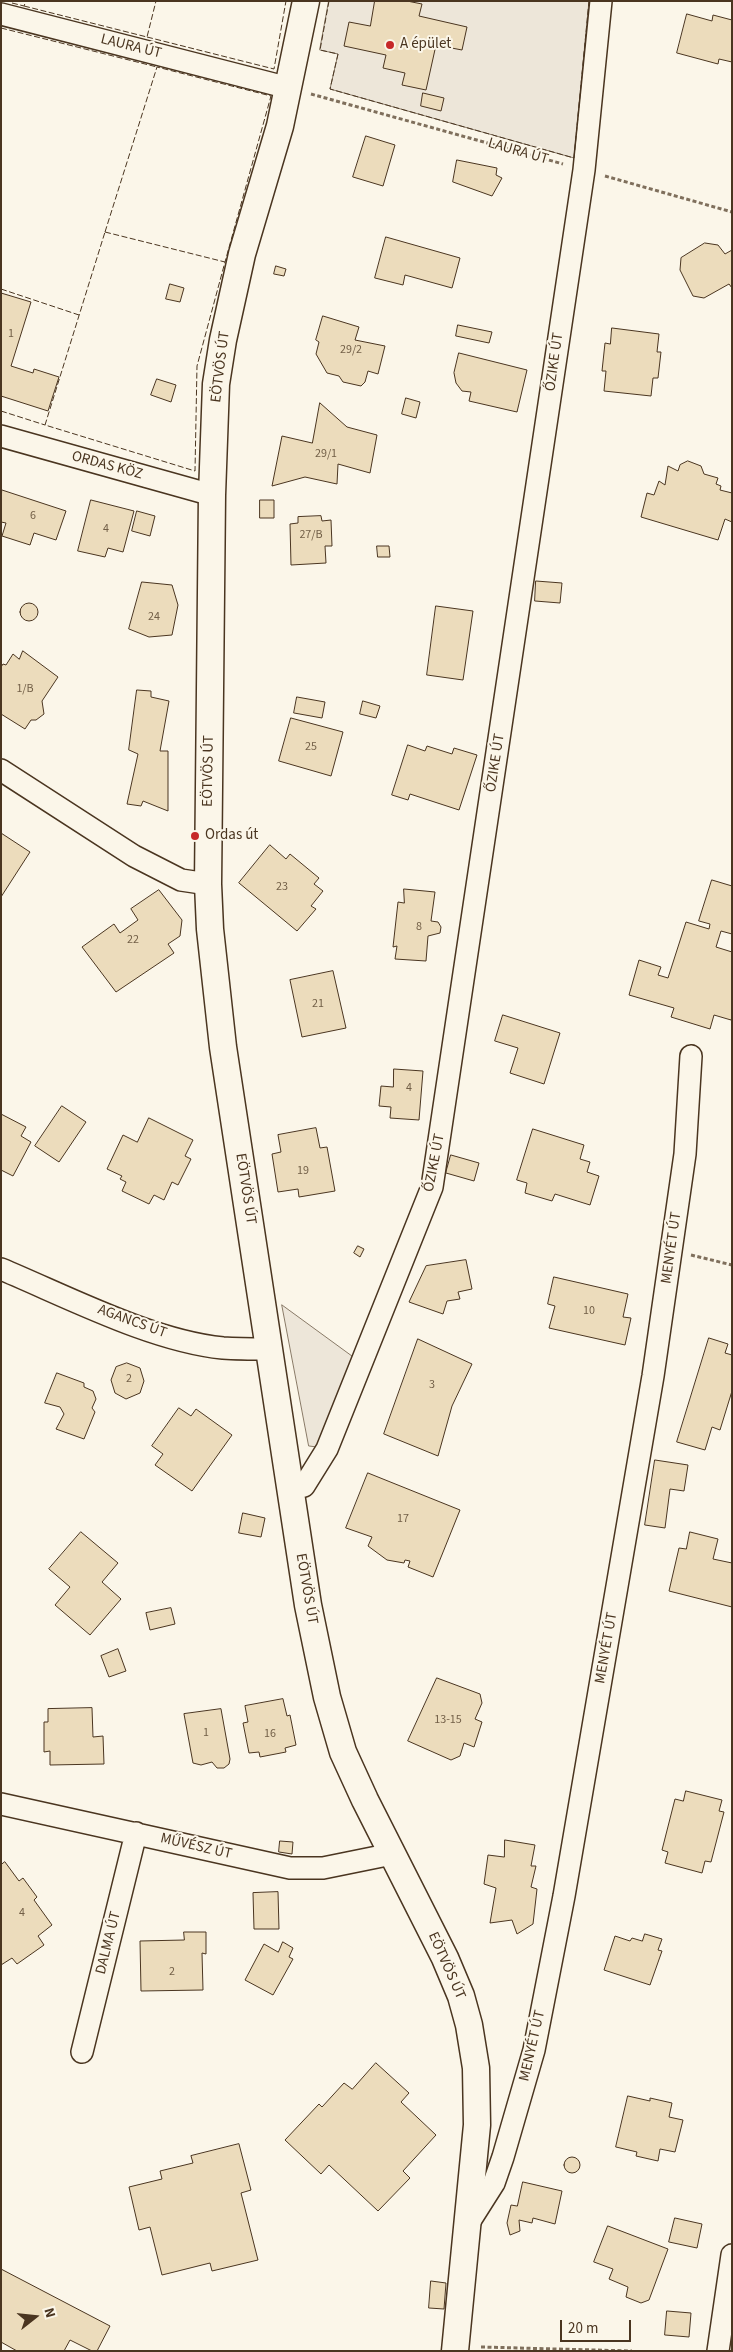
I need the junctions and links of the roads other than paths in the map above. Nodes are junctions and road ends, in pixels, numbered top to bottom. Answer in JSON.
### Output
{"nodes":[{"id":1,"x":306,"y":1,"type":"edge"},
{"id":2,"x":601,"y":1,"type":"edge"},
{"id":3,"x":1,"y":14,"type":"edge"},
{"id":4,"x":297,"y":90,"type":"junction"},
{"id":5,"x":1,"y":436,"type":"edge"},
{"id":6,"x":212,"y":495,"type":"junction"},
{"id":7,"x":1,"y":770,"type":"edge"},
{"id":8,"x":208,"y":884,"type":"junction"},
{"id":9,"x":691,"y":1056,"type":"dead end"},
{"id":10,"x":1,"y":1270,"type":"edge"},
{"id":11,"x":269,"y":1349,"type":"junction"},
{"id":12,"x":290,"y":1488,"type":"junction"},
{"id":13,"x":1,"y":1804,"type":"edge"},
{"id":14,"x":136,"y":1833,"type":"junction"},
{"id":15,"x":392,"y":1854,"type":"junction"},
{"id":16,"x":82,"y":2052,"type":"dead end"},
{"id":17,"x":466,"y":2226,"type":"junction"},
{"id":18,"x":732,"y":2255,"type":"edge"},
{"id":19,"x":455,"y":2351,"type":"edge"},
{"id":20,"x":718,"y":2351,"type":"edge"}],
"edges":[{"from":1,"to":4,"type":"street","name":"EÖTVÖS ÚT"},
{"from":2,"to":12,"type":"street","name":"ŐZIKE ÚT"},
{"from":3,"to":4,"type":"street","name":"LAURA ÚT"},
{"from":4,"to":6,"type":"street","name":"EÖTVÖS ÚT"},
{"from":5,"to":6,"type":"street","name":"ORDAS KÖZ"},
{"from":6,"to":8,"type":"street","name":"EÖTVÖS ÚT"},
{"from":7,"to":8,"type":"street"},
{"from":8,"to":11,"type":"street","name":"EÖTVÖS ÚT"},
{"from":9,"to":17,"type":"street","name":"MENYÉT ÚT"},
{"from":10,"to":11,"type":"street","name":"AGANCS ÚT"},
{"from":11,"to":12,"type":"street","name":"EÖTVÖS ÚT"},
{"from":12,"to":15,"type":"street","name":"EÖTVÖS ÚT"},
{"from":13,"to":14,"type":"street","name":"MŰVÉSZ ÚT"},
{"from":14,"to":15,"type":"street","name":"MŰVÉSZ ÚT"},
{"from":14,"to":16,"type":"street","name":"DALMA ÚT"},
{"from":15,"to":17,"type":"street","name":"EÖTVÖS ÚT"},
{"from":17,"to":19,"type":"street","name":"EÖTVÖS ÚT"},
{"from":18,"to":20,"type":"street"}]}
